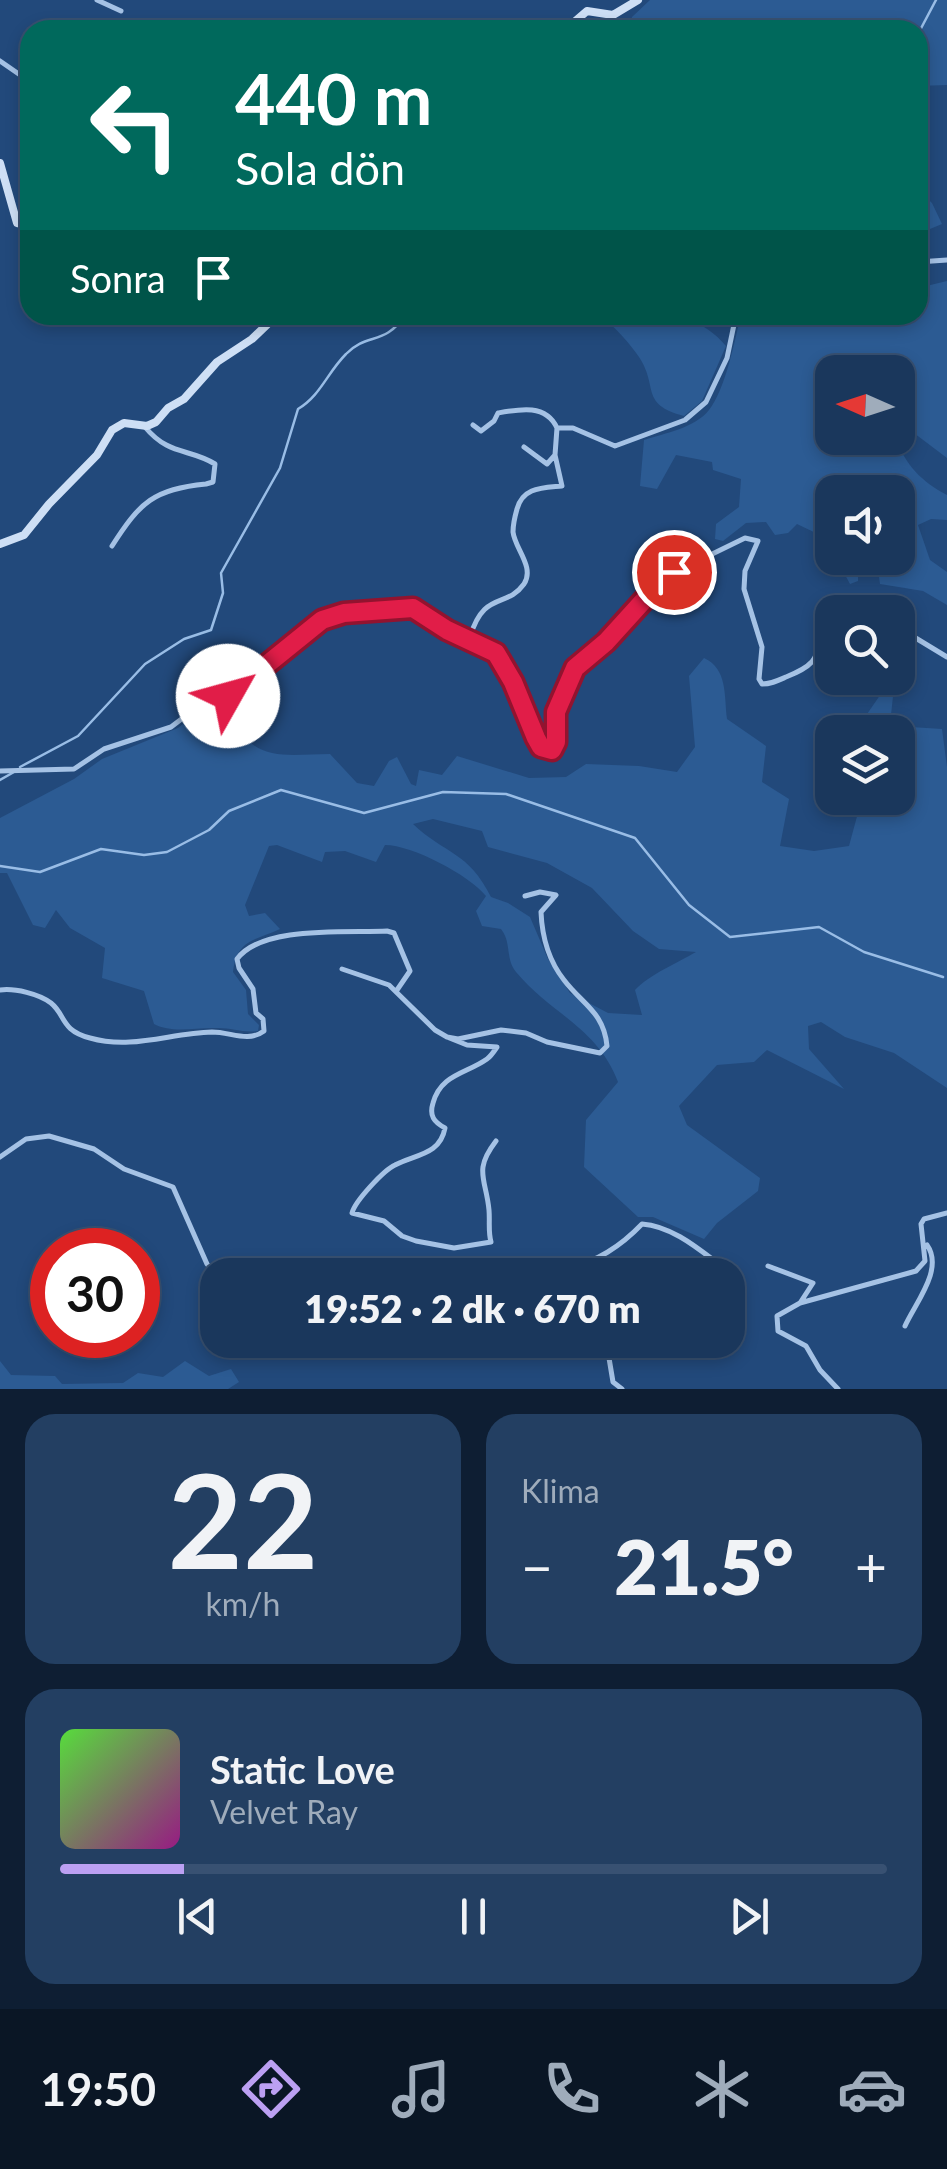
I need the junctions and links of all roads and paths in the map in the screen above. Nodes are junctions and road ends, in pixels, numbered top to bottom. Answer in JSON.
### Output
{"nodes":[{"id":1,"x":97,"y":0,"type":"edge"},
{"id":2,"x":638,"y":0,"type":"edge"},
{"id":3,"x":121,"y":11,"type":"dead end"},
{"id":4,"x":577,"y":20,"type":"edge"},
{"id":5,"x":0,"y":164,"type":"edge"},
{"id":6,"x":20,"y":224,"type":"edge"},
{"id":7,"x":267,"y":325,"type":"edge"},
{"id":8,"x":734,"y":325,"type":"edge"},
{"id":9,"x":143,"y":425,"type":"junction"},
{"id":10,"x":472,"y":425,"type":"dead end"},
{"id":11,"x":557,"y":428,"type":"junction"},
{"id":12,"x":524,"y":447,"type":"dead end"},
{"id":13,"x":555,"y":455,"type":"junction"},
{"id":14,"x":0,"y":544,"type":"edge"},
{"id":15,"x":112,"y":546,"type":"dead end"},
{"id":16,"x":470,"y":638,"type":"junction"},
{"id":17,"x":915,"y":638,"type":"edge"},
{"id":18,"x":947,"y":657,"type":"edge"},
{"id":19,"x":815,"y":658,"type":"edge"},
{"id":20,"x":0,"y":771,"type":"edge"},
{"id":21,"x":525,"y":896,"type":"dead end"},
{"id":22,"x":342,"y":969,"type":"dead end"},
{"id":23,"x":0,"y":990,"type":"edge"},
{"id":24,"x":396,"y":990,"type":"junction"},
{"id":25,"x":447,"y":1037,"type":"junction"},
{"id":26,"x":496,"y":1141,"type":"dead end"},
{"id":27,"x":0,"y":1157,"type":"edge"},
{"id":28,"x":947,"y":1213,"type":"edge"},
{"id":29,"x":925,"y":1242,"type":"junction"},
{"id":30,"x":205,"y":1258,"type":"edge"},
{"id":31,"x":600,"y":1258,"type":"edge"},
{"id":32,"x":711,"y":1258,"type":"edge"},
{"id":33,"x":768,"y":1266,"type":"dead end"},
{"id":34,"x":800,"y":1302,"type":"junction"},
{"id":35,"x":905,"y":1326,"type":"dead end"},
{"id":36,"x":609,"y":1358,"type":"edge"},
{"id":37,"x":622,"y":1389,"type":"edge"},
{"id":38,"x":838,"y":1389,"type":"edge"}],
"edges":[{"from":1,"to":3,"type":"street"},
{"from":2,"to":4,"type":"street"},
{"from":5,"to":6,"type":"street"},
{"from":7,"to":9,"type":"street"},
{"from":8,"to":11,"type":"street"},
{"from":9,"to":14,"type":"street"},
{"from":9,"to":15,"type":"street"},
{"from":10,"to":11,"type":"street"},
{"from":11,"to":13,"type":"street"},
{"from":12,"to":13,"type":"street"},
{"from":13,"to":16,"type":"street"},
{"from":16,"to":19,"type":"street"},
{"from":16,"to":20,"type":"street"},
{"from":17,"to":18,"type":"street"},
{"from":21,"to":25,"type":"street"},
{"from":22,"to":24,"type":"street"},
{"from":23,"to":24,"type":"street"},
{"from":24,"to":25,"type":"street"},
{"from":25,"to":26,"type":"street"},
{"from":27,"to":30,"type":"street"},
{"from":28,"to":29,"type":"street"},
{"from":29,"to":34,"type":"street"},
{"from":29,"to":35,"type":"street"},
{"from":31,"to":32,"type":"street"},
{"from":33,"to":34,"type":"street"},
{"from":34,"to":38,"type":"street"},
{"from":36,"to":37,"type":"street"}]}
